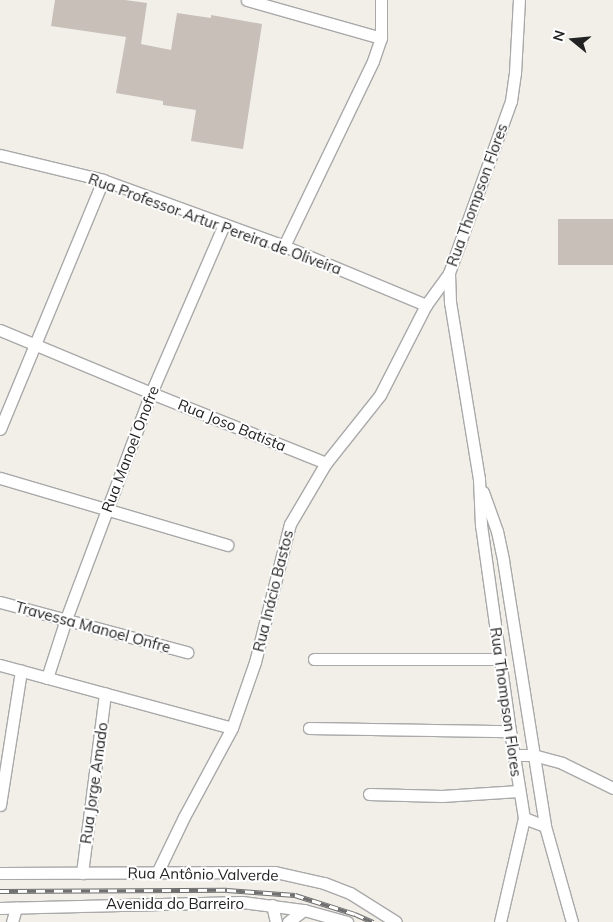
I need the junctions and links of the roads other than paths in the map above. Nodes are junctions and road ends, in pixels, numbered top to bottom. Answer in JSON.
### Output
{"nodes":[{"id":1,"x":247,"y":0,"type":"edge"},
{"id":2,"x":381,"y":0,"type":"edge"},
{"id":3,"x":519,"y":0,"type":"edge"},
{"id":4,"x":381,"y":38,"type":"junction"},
{"id":5,"x":0,"y":155,"type":"edge"},
{"id":6,"x":104,"y":180,"type":"junction"},
{"id":7,"x":224,"y":224,"type":"junction"},
{"id":8,"x":284,"y":246,"type":"junction"},
{"id":9,"x":449,"y":273,"type":"junction"},
{"id":10,"x":426,"y":305,"type":"junction"},
{"id":11,"x":0,"y":330,"type":"edge"},
{"id":12,"x":35,"y":344,"type":"junction"},
{"id":13,"x":151,"y":394,"type":"junction"},
{"id":14,"x":0,"y":429,"type":"edge"},
{"id":15,"x":326,"y":463,"type":"junction"},
{"id":16,"x":0,"y":478,"type":"edge"},
{"id":17,"x":479,"y":479,"type":"junction"},
{"id":18,"x":106,"y":510,"type":"junction"},
{"id":19,"x":227,"y":545,"type":"dead end"},
{"id":20,"x":0,"y":602,"type":"edge"},
{"id":21,"x":66,"y":619,"type":"junction"},
{"id":22,"x":517,"y":648,"type":"junction"},
{"id":23,"x":187,"y":652,"type":"dead end"},
{"id":24,"x":499,"y":655,"type":"junction"},
{"id":25,"x":314,"y":659,"type":"dead end"},
{"id":26,"x":0,"y":665,"type":"edge"},
{"id":27,"x":21,"y":671,"type":"junction"},
{"id":28,"x":47,"y":678,"type":"junction"},
{"id":29,"x":105,"y":692,"type":"junction"},
{"id":30,"x":232,"y":728,"type":"junction"},
{"id":31,"x":309,"y":728,"type":"dead end"},
{"id":32,"x":510,"y":731,"type":"junction"},
{"id":33,"x":513,"y":755,"type":"junction"},
{"id":34,"x":533,"y":755,"type":"junction"},
{"id":35,"x":613,"y":788,"type":"edge"},
{"id":36,"x":519,"y":791,"type":"junction"},
{"id":37,"x":369,"y":794,"type":"dead end"},
{"id":38,"x":0,"y":805,"type":"edge"},
{"id":39,"x":524,"y":818,"type":"junction"},
{"id":40,"x":545,"y":826,"type":"junction"},
{"id":41,"x":0,"y":873,"type":"edge"},
{"id":42,"x":82,"y":873,"type":"junction"},
{"id":43,"x":157,"y":873,"type":"junction"},
{"id":44,"x":272,"y":905,"type":"junction"},
{"id":45,"x":0,"y":908,"type":"edge"},
{"id":46,"x":16,"y":908,"type":"junction"},
{"id":47,"x":304,"y":910,"type":"junction"},
{"id":48,"x":12,"y":922,"type":"edge"},
{"id":49,"x":276,"y":922,"type":"edge"},
{"id":50,"x":288,"y":922,"type":"edge"},
{"id":51,"x":347,"y":922,"type":"edge"},
{"id":52,"x":396,"y":922,"type":"edge"},
{"id":53,"x":500,"y":922,"type":"edge"},
{"id":54,"x":572,"y":922,"type":"edge"}],
"edges":[{"from":1,"to":4,"type":"street"},
{"from":2,"to":4,"type":"street"},
{"from":3,"to":9,"type":"street","name":"Rua Thompson Flores"},
{"from":4,"to":8,"type":"street"},
{"from":5,"to":6,"type":"street","name":"Rua Professor Artur Pereira de Oliveira"},
{"from":6,"to":7,"type":"street","name":"Rua Professor Artur Pereira de Oliveira"},
{"from":6,"to":12,"type":"street"},
{"from":7,"to":8,"type":"street","name":"Rua Professor Artur Pereira de Oliveira"},
{"from":7,"to":13,"type":"street","name":"Rua Manoel Onofre"},
{"from":8,"to":10,"type":"street","name":"Rua Professor Artur Pereira de Oliveira"},
{"from":9,"to":10,"type":"street","name":"Rua Inácio Bastos"},
{"from":9,"to":17,"type":"street","name":"Rua Thompson Flores"},
{"from":10,"to":15,"type":"street","name":"Rua Inácio Bastos"},
{"from":11,"to":12,"type":"street","name":"Rua Joso Batista"},
{"from":12,"to":13,"type":"street","name":"Rua Joso Batista"},
{"from":12,"to":14,"type":"street"},
{"from":13,"to":15,"type":"street","name":"Rua Joso Batista"},
{"from":13,"to":18,"type":"street","name":"Rua Manoel Onofre"},
{"from":15,"to":30,"type":"street","name":"Rua Inácio Bastos"},
{"from":16,"to":18,"type":"street"},
{"from":17,"to":22,"type":"street","name":"Rua Thompson Flores"},
{"from":17,"to":24,"type":"street","name":"Rua Thompson Flores"},
{"from":18,"to":19,"type":"street"},
{"from":18,"to":21,"type":"street","name":"Rua Manoel Onofre"},
{"from":20,"to":21,"type":"street","name":"Travessa Manoel Onfre"},
{"from":21,"to":23,"type":"street","name":"Travessa Manoel Onfre"},
{"from":21,"to":28,"type":"street","name":"Rua Manoel Onofre"},
{"from":22,"to":24,"type":"street"},
{"from":22,"to":34,"type":"street","name":"Rua Thompson Flores"},
{"from":24,"to":25,"type":"street"},
{"from":24,"to":32,"type":"street","name":"Rua Thompson Flores"},
{"from":26,"to":27,"type":"street"},
{"from":27,"to":28,"type":"street"},
{"from":27,"to":38,"type":"street"},
{"from":28,"to":29,"type":"street"},
{"from":29,"to":30,"type":"street"},
{"from":29,"to":42,"type":"street","name":"Rua Jorge Amado"},
{"from":30,"to":43,"type":"street","name":"Rua Inácio Bastos"},
{"from":31,"to":32,"type":"street"},
{"from":32,"to":33,"type":"street","name":"Rua Thompson Flores"},
{"from":33,"to":34,"type":"street"},
{"from":33,"to":36,"type":"street","name":"Rua Thompson Flores"},
{"from":34,"to":35,"type":"street"},
{"from":34,"to":40,"type":"street","name":"Rua Thompson Flores"},
{"from":36,"to":37,"type":"street"},
{"from":36,"to":39,"type":"street","name":"Rua Thompson Flores"},
{"from":39,"to":40,"type":"street"},
{"from":39,"to":53,"type":"street","name":"Rua Thompson Flores"},
{"from":40,"to":54,"type":"street","name":"Rua Thompson Flores"},
{"from":41,"to":42,"type":"street","name":"Rua Antônio Valverde"},
{"from":42,"to":43,"type":"street","name":"Rua Antônio Valverde"},
{"from":43,"to":52,"type":"street","name":"Rua Antônio Valverde"},
{"from":44,"to":46,"type":"street","name":"Avenida do Barreiro"},
{"from":44,"to":47,"type":"street","name":"Avenida do Barreiro"},
{"from":44,"to":49,"type":"street"},
{"from":45,"to":46,"type":"street","name":"Avenida do Barreiro"},
{"from":46,"to":48,"type":"street"},
{"from":47,"to":50,"type":"street"},
{"from":47,"to":51,"type":"street","name":"Avenida do Barreiro"}]}
